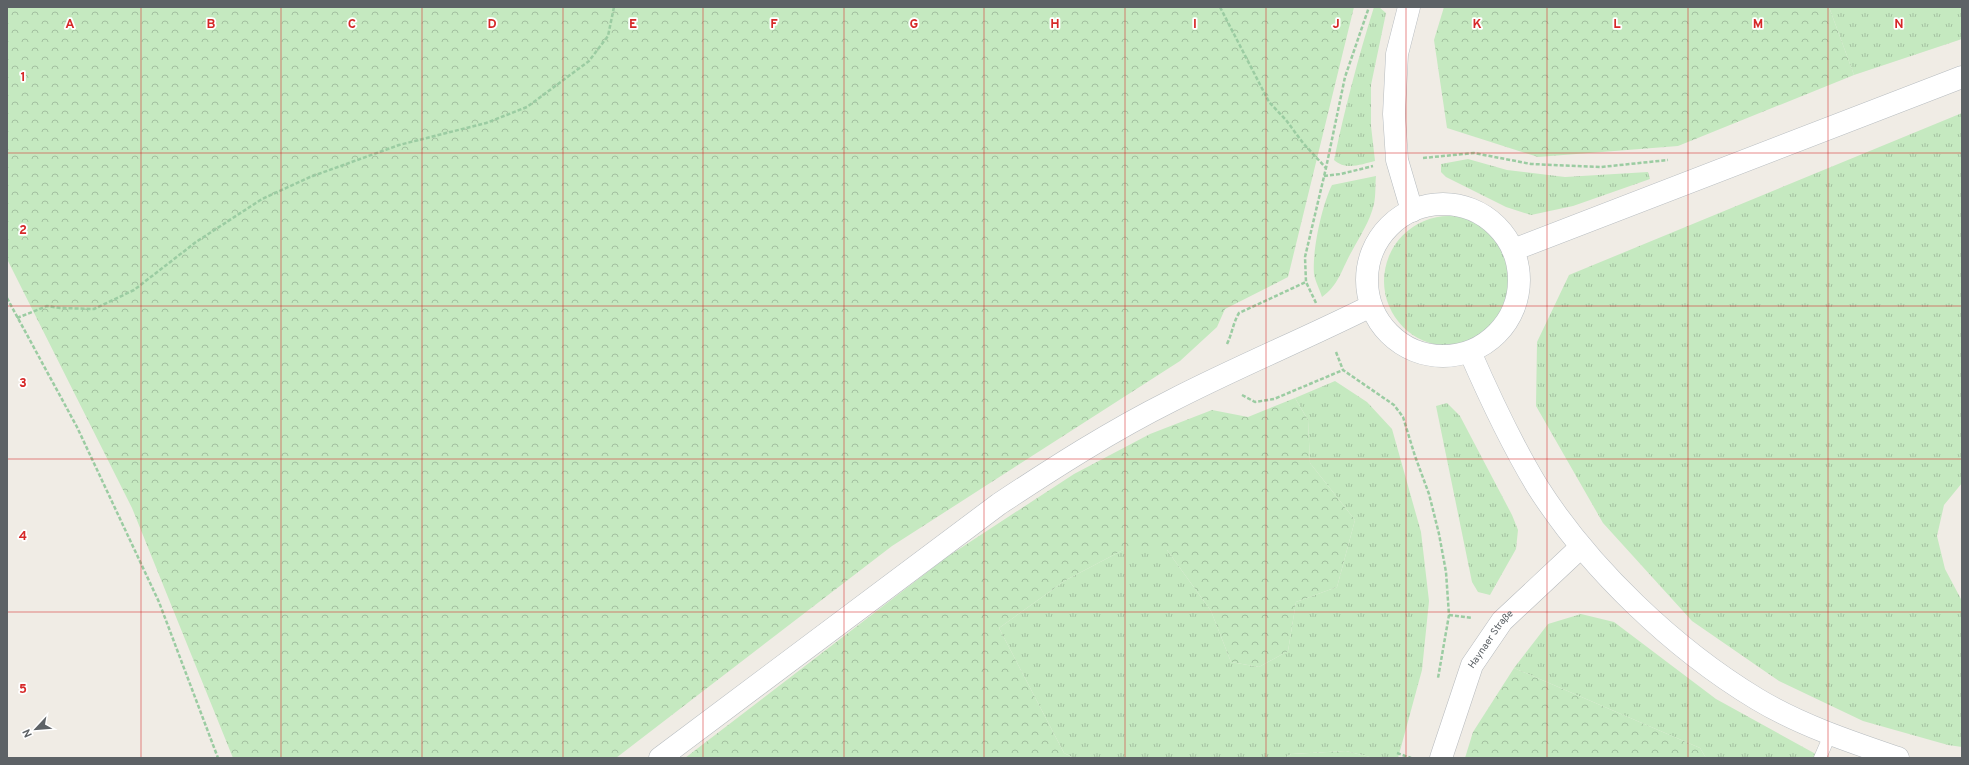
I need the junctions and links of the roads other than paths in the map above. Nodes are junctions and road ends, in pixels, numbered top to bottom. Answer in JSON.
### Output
{"nodes":[{"id":1,"x":1409,"y":7,"type":"edge"},
{"id":2,"x":1962,"y":77,"type":"edge"},
{"id":3,"x":1412,"y":211,"type":"junction"},
{"id":4,"x":1513,"y":250,"type":"junction"},
{"id":5,"x":1371,"y":306,"type":"junction"},
{"id":6,"x":1470,"y":352,"type":"junction"},
{"id":7,"x":1581,"y":547,"type":"junction"},
{"id":8,"x":1830,"y":735,"type":"junction"},
{"id":9,"x":660,"y":758,"type":"edge"},
{"id":10,"x":1442,"y":758,"type":"edge"},
{"id":11,"x":1820,"y":758,"type":"edge"},
{"id":12,"x":1898,"y":758,"type":"edge"}],
"edges":[{"from":1,"to":3,"type":"street"},
{"from":2,"to":4,"type":"street"},
{"from":3,"to":4,"type":"street"},
{"from":3,"to":5,"type":"street"},
{"from":4,"to":6,"type":"street"},
{"from":5,"to":6,"type":"street"},
{"from":5,"to":9,"type":"street"},
{"from":6,"to":7,"type":"street"},
{"from":7,"to":8,"type":"street"},
{"from":7,"to":10,"type":"street","name":"Haynaer Straße"},
{"from":8,"to":11,"type":"lane"},
{"from":8,"to":12,"type":"street"}]}
